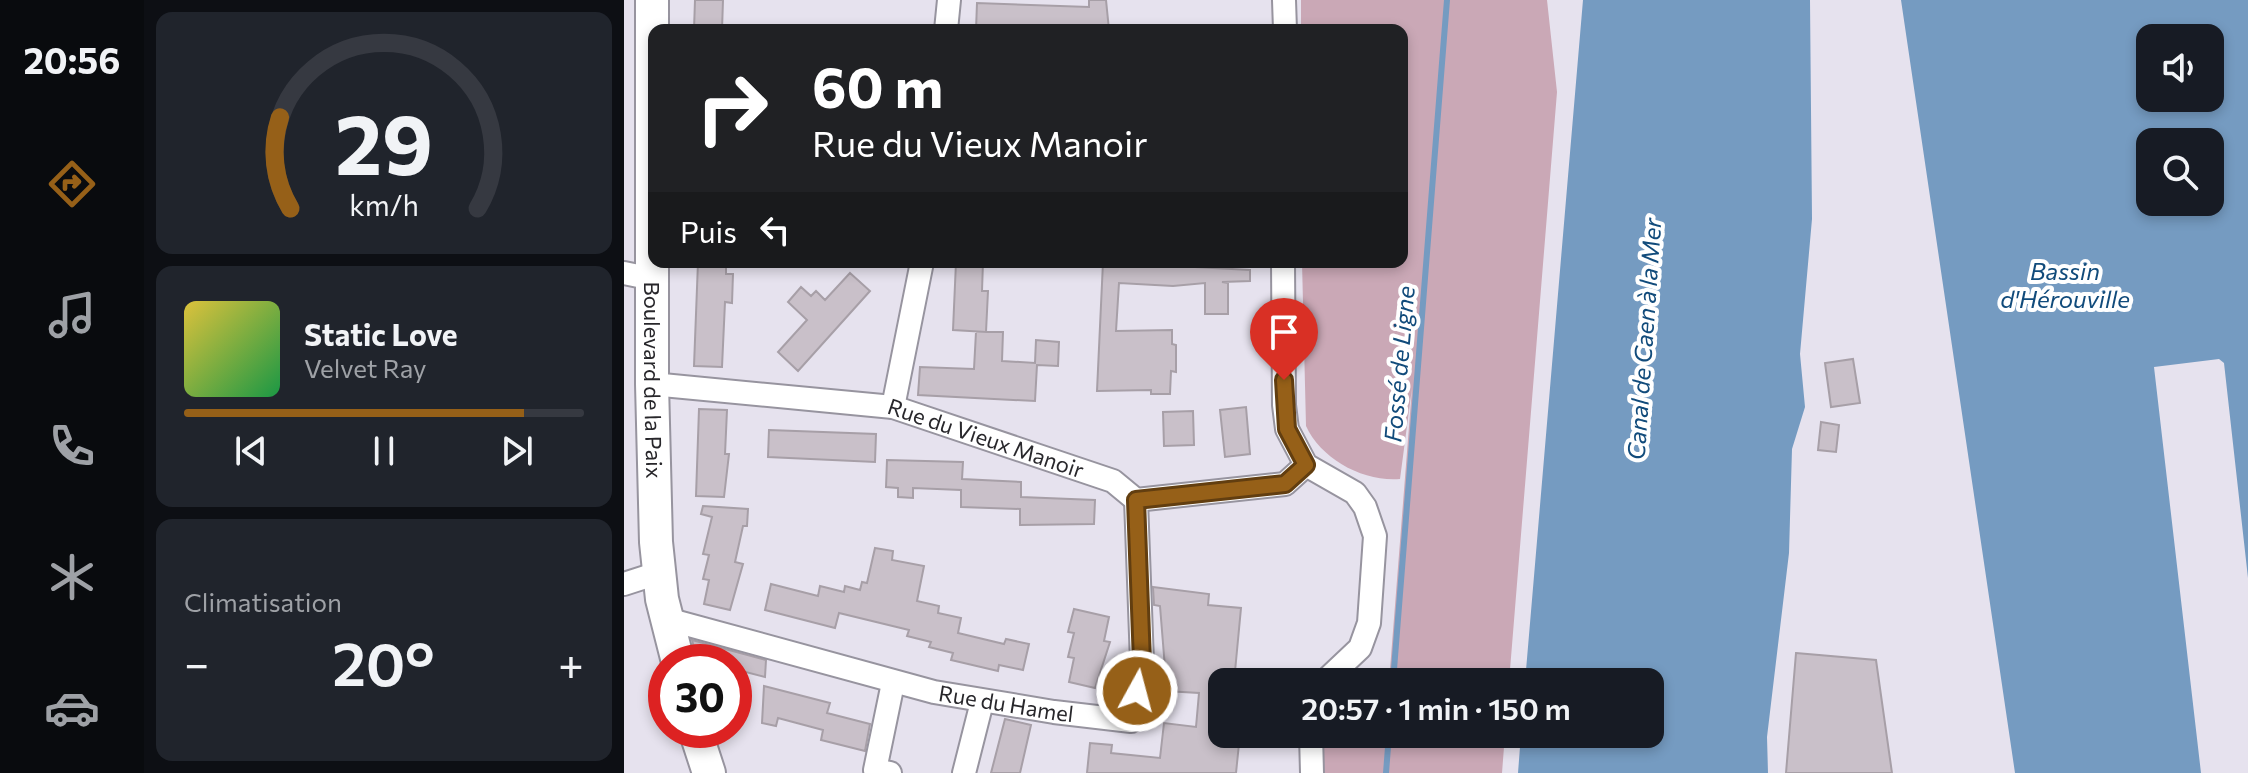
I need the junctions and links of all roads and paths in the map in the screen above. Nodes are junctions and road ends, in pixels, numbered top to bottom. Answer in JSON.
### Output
{"nodes":[{"id":1,"x":652,"y":0,"type":"edge"},
{"id":2,"x":949,"y":0,"type":"edge"},
{"id":3,"x":1284,"y":0,"type":"edge"},
{"id":4,"x":651,"y":24,"type":"edge"},
{"id":5,"x":947,"y":24,"type":"edge"},
{"id":6,"x":1285,"y":24,"type":"edge"},
{"id":7,"x":648,"y":79,"type":"edge"},
{"id":8,"x":921,"y":268,"type":"edge"},
{"id":9,"x":1283,"y":268,"type":"edge"},
{"id":10,"x":638,"y":276,"type":"edge"},
{"id":11,"x":652,"y":384,"type":"junction"},
{"id":12,"x":893,"y":407,"type":"junction"},
{"id":13,"x":1306,"y":465,"type":"junction"},
{"id":14,"x":1136,"y":500,"type":"junction"},
{"id":15,"x":658,"y":573,"type":"junction"},
{"id":16,"x":624,"y":584,"type":"edge"},
{"id":17,"x":667,"y":619,"type":"junction"},
{"id":18,"x":673,"y":644,"type":"edge"},
{"id":19,"x":1339,"y":668,"type":"edge"},
{"id":20,"x":893,"y":683,"type":"junction"},
{"id":21,"x":982,"y":702,"type":"junction"},
{"id":22,"x":701,"y":748,"type":"edge"},
{"id":23,"x":1311,"y":748,"type":"edge"},
{"id":24,"x":709,"y":773,"type":"edge"},
{"id":25,"x":890,"y":773,"type":"edge"},
{"id":26,"x":964,"y":773,"type":"edge"},
{"id":27,"x":1312,"y":773,"type":"edge"}],
"edges":[{"from":1,"to":4,"type":"street","name":"Boulevard de la Paix"},
{"from":2,"to":5,"type":"street"},
{"from":3,"to":6,"type":"street"},
{"from":7,"to":10,"type":"street","name":"Boulevard de la Paix"},
{"from":8,"to":12,"type":"street"},
{"from":9,"to":13,"type":"street"},
{"from":10,"to":11,"type":"street","name":"Boulevard de la Paix"},
{"from":11,"to":12,"type":"street","name":"Rue du Vieux Manoir"},
{"from":11,"to":15,"type":"street","name":"Boulevard de la Paix"},
{"from":12,"to":14,"type":"street","name":"Rue du Vieux Manoir"},
{"from":13,"to":14,"type":"street"},
{"from":13,"to":19,"type":"street"},
{"from":14,"to":21,"type":"street","name":"Rue du Hamel"},
{"from":15,"to":16,"type":"street"},
{"from":15,"to":17,"type":"street","name":"Boulevard de la Paix"},
{"from":17,"to":18,"type":"street","name":"Boulevard de la Paix"},
{"from":17,"to":20,"type":"street","name":"Rue du Hamel"},
{"from":20,"to":21,"type":"street","name":"Rue du Hamel"},
{"from":20,"to":25,"type":"street"},
{"from":21,"to":26,"type":"street"},
{"from":22,"to":24,"type":"street"},
{"from":23,"to":27,"type":"street"}]}
